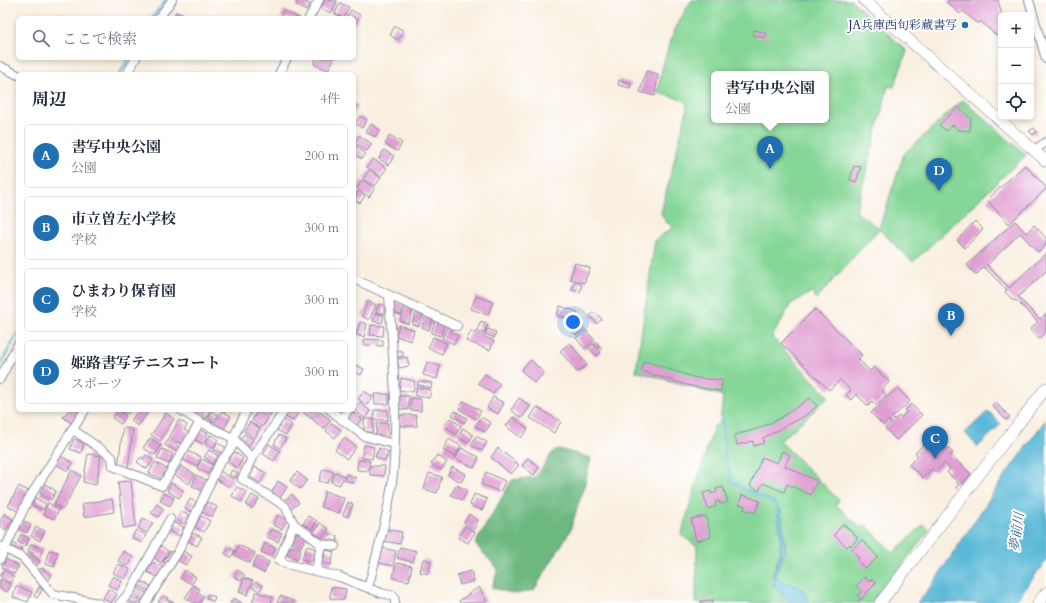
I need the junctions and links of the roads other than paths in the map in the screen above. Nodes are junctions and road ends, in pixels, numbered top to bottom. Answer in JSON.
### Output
{"nodes":[{"id":1,"x":172,"y":0,"type":"edge"},
{"id":2,"x":319,"y":0,"type":"edge"},
{"id":3,"x":864,"y":0,"type":"edge"},
{"id":4,"x":1029,"y":0,"type":"edge"},
{"id":5,"x":160,"y":16,"type":"edge"},
{"id":6,"x":310,"y":16,"type":"edge"},
{"id":7,"x":1046,"y":58,"type":"edge"},
{"id":8,"x":135,"y":60,"type":"edge"},
{"id":9,"x":286,"y":60,"type":"edge"},
{"id":10,"x":0,"y":66,"type":"edge"},
{"id":11,"x":128,"y":72,"type":"edge"},
{"id":12,"x":280,"y":72,"type":"edge"},
{"id":13,"x":16,"y":74,"type":"edge"},
{"id":14,"x":1046,"y":142,"type":"edge"},
{"id":15,"x":1033,"y":151,"type":"junction"},
{"id":16,"x":1046,"y":161,"type":"edge"},
{"id":17,"x":356,"y":280,"type":"edge"},
{"id":18,"x":389,"y":294,"type":"junction"},
{"id":19,"x":458,"y":326,"type":"dead end"},
{"id":20,"x":16,"y":348,"type":"edge"},
{"id":21,"x":0,"y":379,"type":"edge"},
{"id":22,"x":1046,"y":388,"type":"edge"},
{"id":23,"x":84,"y":412,"type":"edge"},
{"id":24,"x":184,"y":412,"type":"edge"},
{"id":25,"x":246,"y":412,"type":"edge"},
{"id":26,"x":284,"y":412,"type":"edge"},
{"id":27,"x":332,"y":412,"type":"edge"},
{"id":28,"x":347,"y":412,"type":"edge"},
{"id":29,"x":342,"y":420,"type":"junction"},
{"id":30,"x":200,"y":422,"type":"junction"},
{"id":31,"x":72,"y":429,"type":"junction"},
{"id":32,"x":233,"y":438,"type":"junction"},
{"id":33,"x":394,"y":444,"type":"junction"},
{"id":34,"x":252,"y":458,"type":"junction"},
{"id":35,"x":170,"y":519,"type":"dead end"},
{"id":36,"x":294,"y":524,"type":"junction"},
{"id":37,"x":321,"y":544,"type":"junction"},
{"id":38,"x":335,"y":546,"type":"dead end"},
{"id":39,"x":3,"y":547,"type":"edge"},
{"id":40,"x":0,"y":559,"type":"edge"},
{"id":41,"x":316,"y":571,"type":"junction"},
{"id":42,"x":368,"y":588,"type":"junction"},
{"id":43,"x":1046,"y":593,"type":"edge"},
{"id":44,"x":98,"y":603,"type":"edge"},
{"id":45,"x":120,"y":603,"type":"edge"},
{"id":46,"x":146,"y":603,"type":"edge"},
{"id":47,"x":395,"y":603,"type":"edge"},
{"id":48,"x":880,"y":603,"type":"edge"},
{"id":49,"x":1038,"y":603,"type":"edge"}],
"edges":[{"from":1,"to":5,"type":"street"},
{"from":2,"to":6,"type":"street"},
{"from":3,"to":15,"type":"street"},
{"from":4,"to":7,"type":"street"},
{"from":8,"to":11,"type":"street"},
{"from":9,"to":12,"type":"street"},
{"from":10,"to":13,"type":"street"},
{"from":14,"to":15,"type":"street"},
{"from":15,"to":16,"type":"street"},
{"from":17,"to":18,"type":"street"},
{"from":18,"to":19,"type":"street"},
{"from":18,"to":33,"type":"street"},
{"from":20,"to":21,"type":"street"},
{"from":22,"to":48,"type":"street"},
{"from":23,"to":31,"type":"street"},
{"from":24,"to":30,"type":"street"},
{"from":25,"to":32,"type":"street"},
{"from":26,"to":34,"type":"street"},
{"from":27,"to":29,"type":"street"},
{"from":28,"to":29,"type":"street"},
{"from":29,"to":33,"type":"street"},
{"from":30,"to":31,"type":"street"},
{"from":30,"to":32,"type":"street"},
{"from":31,"to":39,"type":"street"},
{"from":32,"to":34,"type":"street"},
{"from":32,"to":46,"type":"street"},
{"from":33,"to":42,"type":"street"},
{"from":34,"to":36,"type":"street"},
{"from":35,"to":45,"type":"street"},
{"from":36,"to":37,"type":"street"},
{"from":36,"to":41,"type":"street"},
{"from":37,"to":38,"type":"street"},
{"from":37,"to":41,"type":"street"},
{"from":39,"to":40,"type":"street"},
{"from":39,"to":44,"type":"street"},
{"from":41,"to":42,"type":"street"},
{"from":42,"to":47,"type":"street"},
{"from":43,"to":49,"type":"street"}]}
